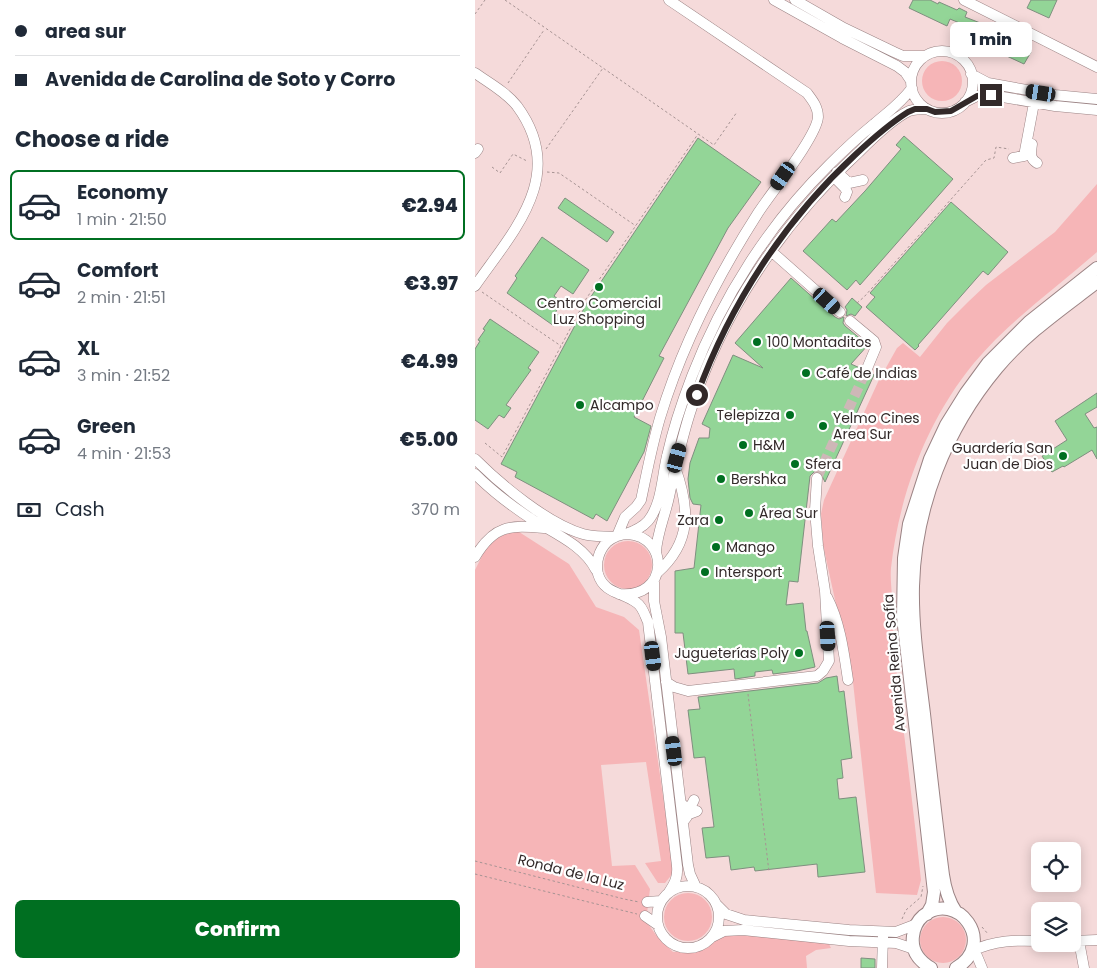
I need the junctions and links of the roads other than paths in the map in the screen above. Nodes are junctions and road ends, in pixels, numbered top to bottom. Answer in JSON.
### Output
{"nodes":[{"id":1,"x":669,"y":0,"type":"edge"},
{"id":2,"x":775,"y":0,"type":"edge"},
{"id":3,"x":795,"y":0,"type":"edge"},
{"id":4,"x":964,"y":0,"type":"edge"},
{"id":5,"x":925,"y":56,"type":"junction"},
{"id":6,"x":1097,"y":67,"type":"edge"},
{"id":7,"x":475,"y":73,"type":"edge"},
{"id":8,"x":971,"y":74,"type":"junction"},
{"id":9,"x":911,"y":84,"type":"junction"},
{"id":10,"x":1097,"y":100,"type":"edge"},
{"id":11,"x":964,"y":102,"type":"junction"},
{"id":12,"x":1037,"y":103,"type":"junction"},
{"id":13,"x":927,"y":109,"type":"junction"},
{"id":14,"x":1097,"y":110,"type":"edge"},
{"id":15,"x":1012,"y":154,"type":"road end"},
{"id":16,"x":1037,"y":163,"type":"dead end"},
{"id":17,"x":835,"y":174,"type":"junction"},
{"id":18,"x":863,"y":180,"type":"dead end"},
{"id":19,"x":845,"y":197,"type":"dead end"},
{"id":20,"x":771,"y":251,"type":"junction"},
{"id":21,"x":1097,"y":268,"type":"edge"},
{"id":22,"x":1097,"y":282,"type":"edge"},
{"id":23,"x":477,"y":288,"type":"edge"},
{"id":24,"x":840,"y":312,"type":"dead end"},
{"id":25,"x":850,"y":321,"type":"dead end"},
{"id":26,"x":866,"y":371,"type":"tunnel mouth"},
{"id":27,"x":475,"y":459,"type":"edge"},
{"id":28,"x":675,"y":467,"type":"junction"},
{"id":29,"x":475,"y":474,"type":"edge"},
{"id":30,"x":817,"y":478,"type":"tunnel mouth"},
{"id":31,"x":548,"y":529,"type":"junction"},
{"id":32,"x":619,"y":536,"type":"junction"},
{"id":33,"x":656,"y":552,"type":"junction"},
{"id":34,"x":475,"y":557,"type":"edge"},
{"id":35,"x":599,"y":574,"type":"junction"},
{"id":36,"x":656,"y":577,"type":"junction"},
{"id":37,"x":825,"y":591,"type":"junction"},
{"id":38,"x":619,"y":594,"type":"junction"},
{"id":39,"x":848,"y":680,"type":"dead end"},
{"id":40,"x":666,"y":682,"type":"junction"},
{"id":41,"x":693,"y":800,"type":"dead end"},
{"id":42,"x":681,"y":803,"type":"junction"},
{"id":43,"x":697,"y":811,"type":"dead end"},
{"id":44,"x":683,"y":822,"type":"junction"},
{"id":45,"x":697,"y":887,"type":"junction"},
{"id":46,"x":669,"y":892,"type":"junction"},
{"id":47,"x":661,"y":901,"type":"junction"},
{"id":48,"x":647,"y":902,"type":"road end"},
{"id":49,"x":717,"y":905,"type":"junction"},
{"id":50,"x":956,"y":912,"type":"junction"},
{"id":51,"x":927,"y":914,"type":"junction"},
{"id":52,"x":645,"y":916,"type":"road end"},
{"id":53,"x":658,"y":924,"type":"junction"},
{"id":54,"x":917,"y":924,"type":"junction"},
{"id":55,"x":883,"y":932,"type":"junction"},
{"id":56,"x":973,"y":933,"type":"junction"},
{"id":57,"x":711,"y":937,"type":"junction"},
{"id":58,"x":1097,"y":940,"type":"edge"},
{"id":59,"x":1031,"y":941,"type":"edge"},
{"id":60,"x":1081,"y":941,"type":"edge"},
{"id":61,"x":993,"y":942,"type":"junction"},
{"id":62,"x":883,"y":943,"type":"junction"},
{"id":63,"x":914,"y":949,"type":"junction"},
{"id":64,"x":972,"y":952,"type":"junction"},
{"id":65,"x":1079,"y":952,"type":"edge"},
{"id":66,"x":960,"y":967,"type":"edge"},
{"id":67,"x":882,"y":968,"type":"edge"},
{"id":68,"x":931,"y":968,"type":"edge"},
{"id":69,"x":982,"y":968,"type":"edge"},
{"id":70,"x":1084,"y":968,"type":"edge"}],
"edges":[{"from":1,"to":32,"type":"street"},
{"from":2,"to":9,"type":"street"},
{"from":3,"to":5,"type":"street"},
{"from":4,"to":6,"type":"street"},
{"from":5,"to":8,"type":"street"},
{"from":5,"to":9,"type":"street"},
{"from":7,"to":23,"type":"street"},
{"from":8,"to":10,"type":"street"},
{"from":8,"to":11,"type":"street"},
{"from":9,"to":13,"type":"street"},
{"from":9,"to":32,"type":"street"},
{"from":11,"to":12,"type":"street"},
{"from":11,"to":13,"type":"street"},
{"from":12,"to":14,"type":"street"},
{"from":12,"to":15,"type":"street"},
{"from":12,"to":16,"type":"street"},
{"from":13,"to":17,"type":"street"},
{"from":17,"to":18,"type":"street"},
{"from":17,"to":19,"type":"street"},
{"from":17,"to":20,"type":"street"},
{"from":20,"to":24,"type":"street"},
{"from":20,"to":28,"type":"street"},
{"from":21,"to":51,"type":"main road","name":"Avenida Reina Sofía"},
{"from":22,"to":50,"type":"main road","name":"Avenida Reina Sofía"},
{"from":25,"to":26,"type":"street"},
{"from":27,"to":32,"type":"street"},
{"from":28,"to":33,"type":"street"},
{"from":28,"to":36,"type":"street"},
{"from":29,"to":31,"type":"street"},
{"from":30,"to":37,"type":"street"},
{"from":31,"to":34,"type":"street"},
{"from":31,"to":35,"type":"street"},
{"from":32,"to":33,"type":"street"},
{"from":32,"to":35,"type":"street"},
{"from":33,"to":36,"type":"street"},
{"from":35,"to":38,"type":"street"},
{"from":36,"to":38,"type":"street"},
{"from":36,"to":40,"type":"street"},
{"from":37,"to":39,"type":"street"},
{"from":37,"to":40,"type":"street"},
{"from":38,"to":46,"type":"street"},
{"from":40,"to":42,"type":"street"},
{"from":41,"to":42,"type":"street"},
{"from":42,"to":44,"type":"street"},
{"from":43,"to":44,"type":"street"},
{"from":44,"to":45,"type":"street"},
{"from":45,"to":46,"type":"street"},
{"from":45,"to":49,"type":"street"},
{"from":46,"to":47,"type":"street"},
{"from":47,"to":48,"type":"street"},
{"from":47,"to":53,"type":"street"},
{"from":49,"to":55,"type":"street"},
{"from":49,"to":57,"type":"street"},
{"from":50,"to":51,"type":"main road"},
{"from":50,"to":56,"type":"main road","name":"Avenida Reina Sofía"},
{"from":51,"to":54,"type":"main road"},
{"from":52,"to":53,"type":"street"},
{"from":53,"to":57,"type":"street"},
{"from":54,"to":55,"type":"street"},
{"from":54,"to":63,"type":"main road"},
{"from":55,"to":62,"type":"street"},
{"from":56,"to":61,"type":"street"},
{"from":56,"to":64,"type":"main road"},
{"from":57,"to":62,"type":"street"},
{"from":58,"to":60,"type":"street"},
{"from":59,"to":61,"type":"street"},
{"from":61,"to":64,"type":"street"},
{"from":62,"to":63,"type":"street"},
{"from":62,"to":67,"type":"street"},
{"from":63,"to":68,"type":"main road"},
{"from":64,"to":66,"type":"main road"},
{"from":64,"to":69,"type":"street"},
{"from":65,"to":70,"type":"street"}]}
